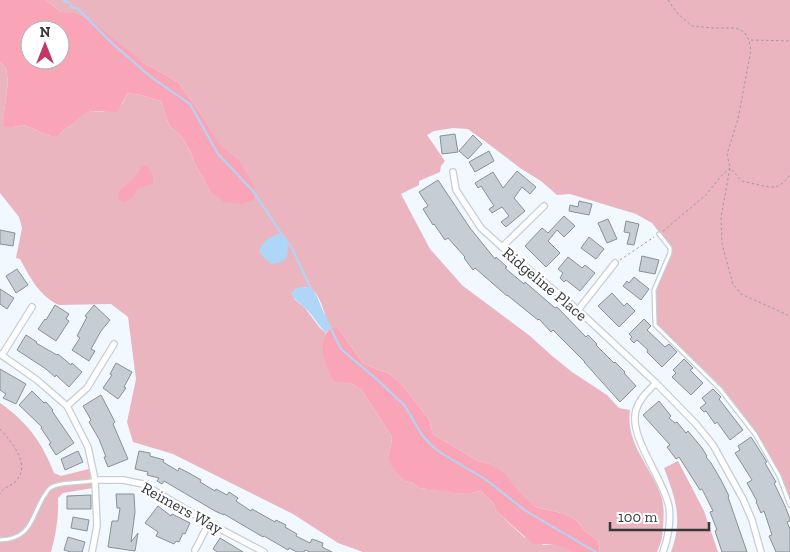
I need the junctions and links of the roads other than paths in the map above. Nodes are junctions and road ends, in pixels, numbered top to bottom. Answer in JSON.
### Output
{"nodes":[{"id":1,"x":453,"y":172,"type":"dead end"},
{"id":2,"x":544,"y":206,"type":"dead end"},
{"id":3,"x":659,"y":234,"type":"road end"},
{"id":4,"x":502,"y":247,"type":"junction"},
{"id":5,"x":615,"y":263,"type":"road end"},
{"id":6,"x":32,"y":307,"type":"dead end"},
{"id":7,"x":578,"y":310,"type":"junction"},
{"id":8,"x":114,"y":344,"type":"dead end"},
{"id":9,"x":1,"y":354,"type":"edge"},
{"id":10,"x":656,"y":383,"type":"junction"},
{"id":11,"x":67,"y":406,"type":"junction"},
{"id":12,"x":96,"y":480,"type":"junction"},
{"id":13,"x":790,"y":505,"type":"edge"},
{"id":14,"x":209,"y":523,"type":"junction"},
{"id":15,"x":0,"y":540,"type":"edge"},
{"id":16,"x":195,"y":550,"type":"dead end"},
{"id":17,"x":92,"y":552,"type":"edge"},
{"id":18,"x":264,"y":552,"type":"edge"},
{"id":19,"x":663,"y":552,"type":"edge"},
{"id":20,"x":761,"y":552,"type":"edge"}],
"edges":[{"from":1,"to":4,"type":"street","name":"Ridgeline Place"},
{"from":2,"to":4,"type":"street"},
{"from":3,"to":13,"type":"lane"},
{"from":4,"to":7,"type":"street","name":"Ridgeline Place"},
{"from":5,"to":7,"type":"street"},
{"from":6,"to":9,"type":"street"},
{"from":7,"to":10,"type":"street","name":"Ridgeline Place"},
{"from":8,"to":11,"type":"street"},
{"from":9,"to":11,"type":"street"},
{"from":10,"to":19,"type":"street"},
{"from":10,"to":20,"type":"street","name":"Ridgeline Place"},
{"from":11,"to":12,"type":"street"},
{"from":12,"to":14,"type":"street","name":"Reimers Way"},
{"from":12,"to":15,"type":"lane"},
{"from":12,"to":17,"type":"street"},
{"from":14,"to":16,"type":"street"},
{"from":14,"to":18,"type":"street","name":"Reimers Way"}]}
